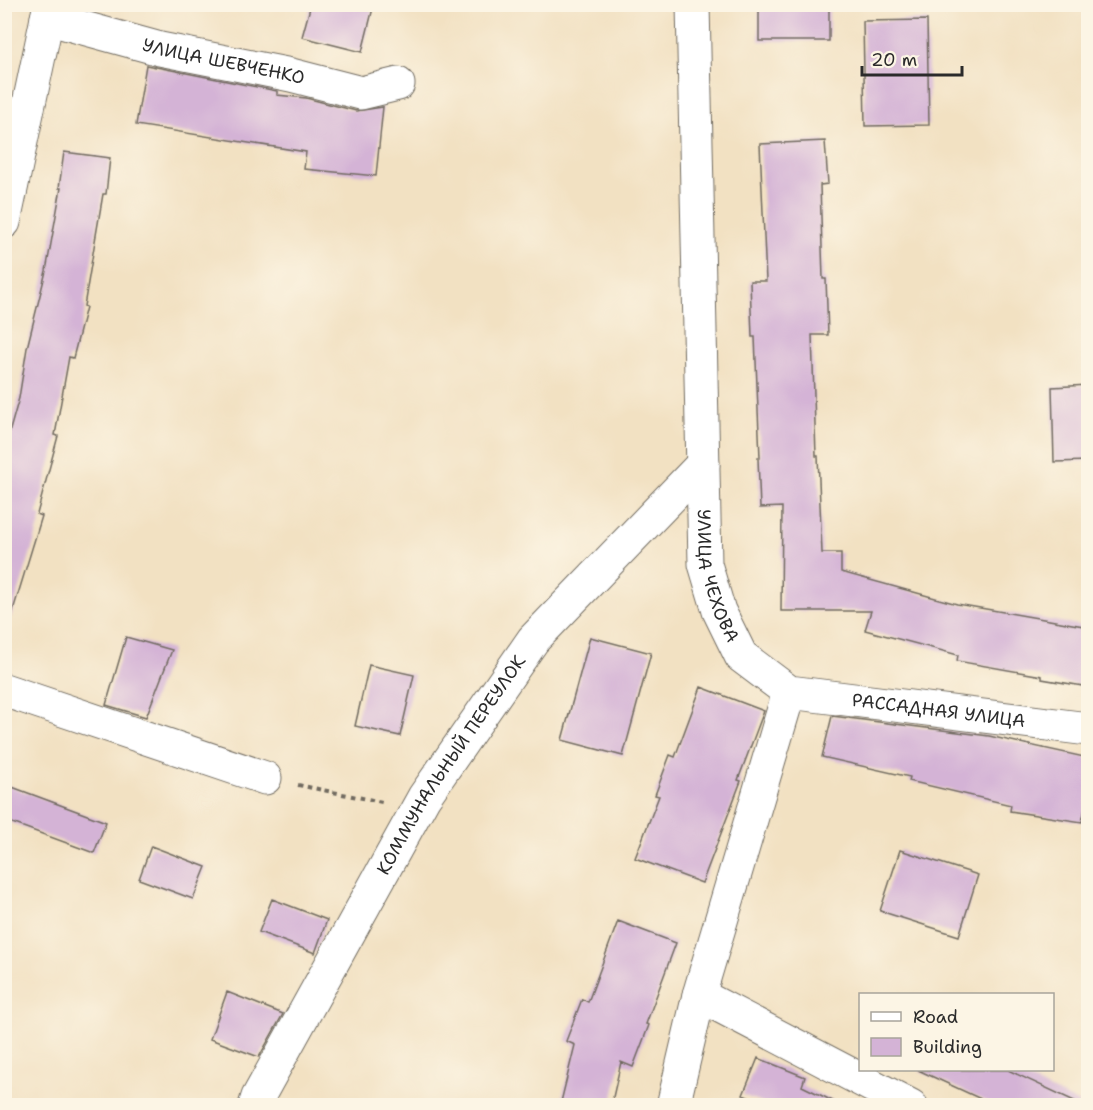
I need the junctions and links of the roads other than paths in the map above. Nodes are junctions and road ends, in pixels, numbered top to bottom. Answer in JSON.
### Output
{"nodes":[{"id":1,"x":693,"y":4,"type":"edge"},
{"id":2,"x":48,"y":11,"type":"edge"},
{"id":3,"x":398,"y":84,"type":"dead end"},
{"id":4,"x":4,"y":222,"type":"edge"},
{"id":5,"x":703,"y":464,"type":"junction"},
{"id":6,"x":4,"y":690,"type":"edge"},
{"id":7,"x":789,"y":692,"type":"junction"},
{"id":8,"x":1089,"y":729,"type":"edge"},
{"id":9,"x":265,"y":778,"type":"road end"},
{"id":10,"x":699,"y":995,"type":"junction"},
{"id":11,"x":255,"y":1106,"type":"edge"},
{"id":12,"x":673,"y":1106,"type":"edge"},
{"id":13,"x":911,"y":1106,"type":"edge"}],
"edges":[{"from":1,"to":5,"type":"street","name":"УЛИЦА ЧЕХОВА"},
{"from":2,"to":3,"type":"street","name":"УЛИЦА ШЕВЧЕНКО"},
{"from":2,"to":4,"type":"street","name":"УЛИЦА ШЕВЧЕНКО"},
{"from":5,"to":7,"type":"street","name":"УЛИЦА ЧЕХОВА"},
{"from":5,"to":11,"type":"street","name":"КОММУНАЛЬНЫЙ ПЕРЕУЛОК"},
{"from":6,"to":9,"type":"street"},
{"from":7,"to":8,"type":"street","name":"РАССАДНАЯ УЛИЦА"},
{"from":7,"to":10,"type":"street"},
{"from":10,"to":12,"type":"street"},
{"from":10,"to":13,"type":"street"}]}
